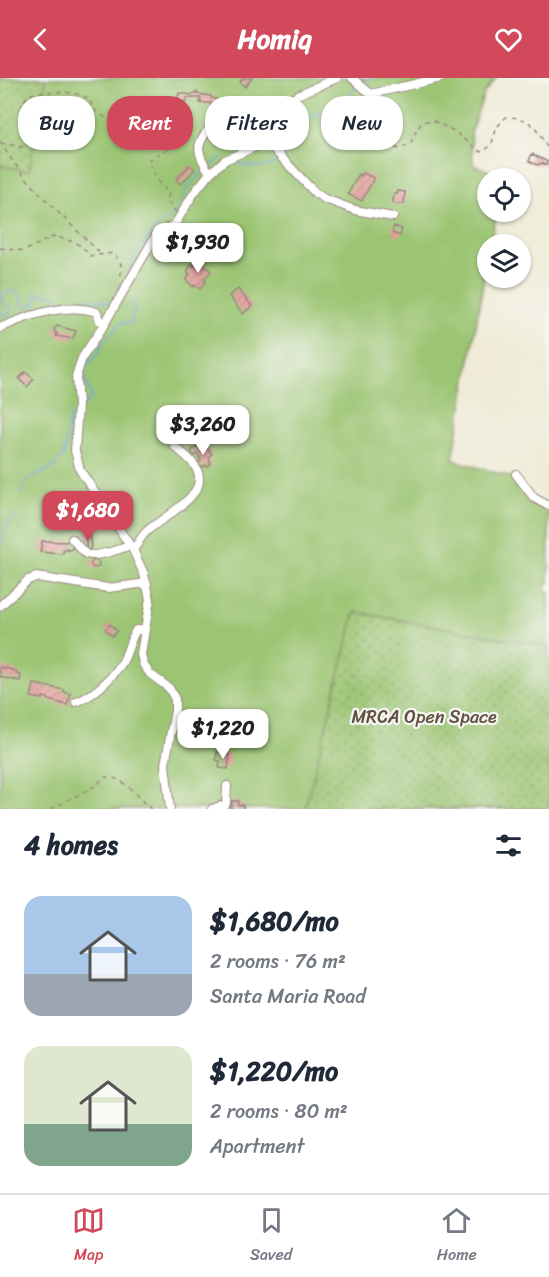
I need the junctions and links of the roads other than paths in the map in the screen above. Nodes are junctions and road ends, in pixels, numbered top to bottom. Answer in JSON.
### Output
{"nodes":[{"id":1,"x":337,"y":78,"type":"edge"},
{"id":2,"x":352,"y":78,"type":"edge"},
{"id":3,"x":441,"y":78,"type":"edge"},
{"id":4,"x":296,"y":96,"type":"edge"},
{"id":5,"x":205,"y":133,"type":"edge"},
{"id":6,"x":248,"y":150,"type":"edge"},
{"id":7,"x":275,"y":150,"type":"edge"},
{"id":8,"x":208,"y":171,"type":"junction"},
{"id":9,"x":393,"y":217,"type":"dead end"},
{"id":10,"x":97,"y":312,"type":"junction"},
{"id":11,"x":112,"y":312,"type":"junction"},
{"id":12,"x":105,"y":323,"type":"junction"},
{"id":13,"x":0,"y":328,"type":"edge"},
{"id":14,"x":174,"y":446,"type":"dead end"},
{"id":15,"x":516,"y":474,"type":"dead end"},
{"id":16,"x":549,"y":506,"type":"edge"},
{"id":17,"x":72,"y":539,"type":"dead end"},
{"id":18,"x":132,"y":548,"type":"junction"},
{"id":19,"x":147,"y":583,"type":"junction"},
{"id":20,"x":0,"y":606,"type":"edge"},
{"id":21,"x":145,"y":630,"type":"junction"},
{"id":22,"x":76,"y":702,"type":"dead end"},
{"id":23,"x":227,"y":786,"type":"dead end"},
{"id":24,"x":170,"y":809,"type":"edge"},
{"id":25,"x":212,"y":809,"type":"edge"}],
"edges":[{"from":1,"to":4,"type":"street"},
{"from":2,"to":3,"type":"street"},
{"from":5,"to":8,"type":"street"},
{"from":6,"to":8,"type":"street"},
{"from":7,"to":9,"type":"street"},
{"from":8,"to":11,"type":"street"},
{"from":10,"to":11,"type":"street"},
{"from":10,"to":12,"type":"street"},
{"from":10,"to":13,"type":"street"},
{"from":11,"to":12,"type":"street"},
{"from":12,"to":18,"type":"street"},
{"from":14,"to":18,"type":"street"},
{"from":15,"to":16,"type":"street"},
{"from":17,"to":18,"type":"street"},
{"from":18,"to":19,"type":"street"},
{"from":19,"to":20,"type":"street"},
{"from":19,"to":21,"type":"street"},
{"from":21,"to":22,"type":"street"},
{"from":21,"to":24,"type":"street"},
{"from":23,"to":25,"type":"street"}]}
